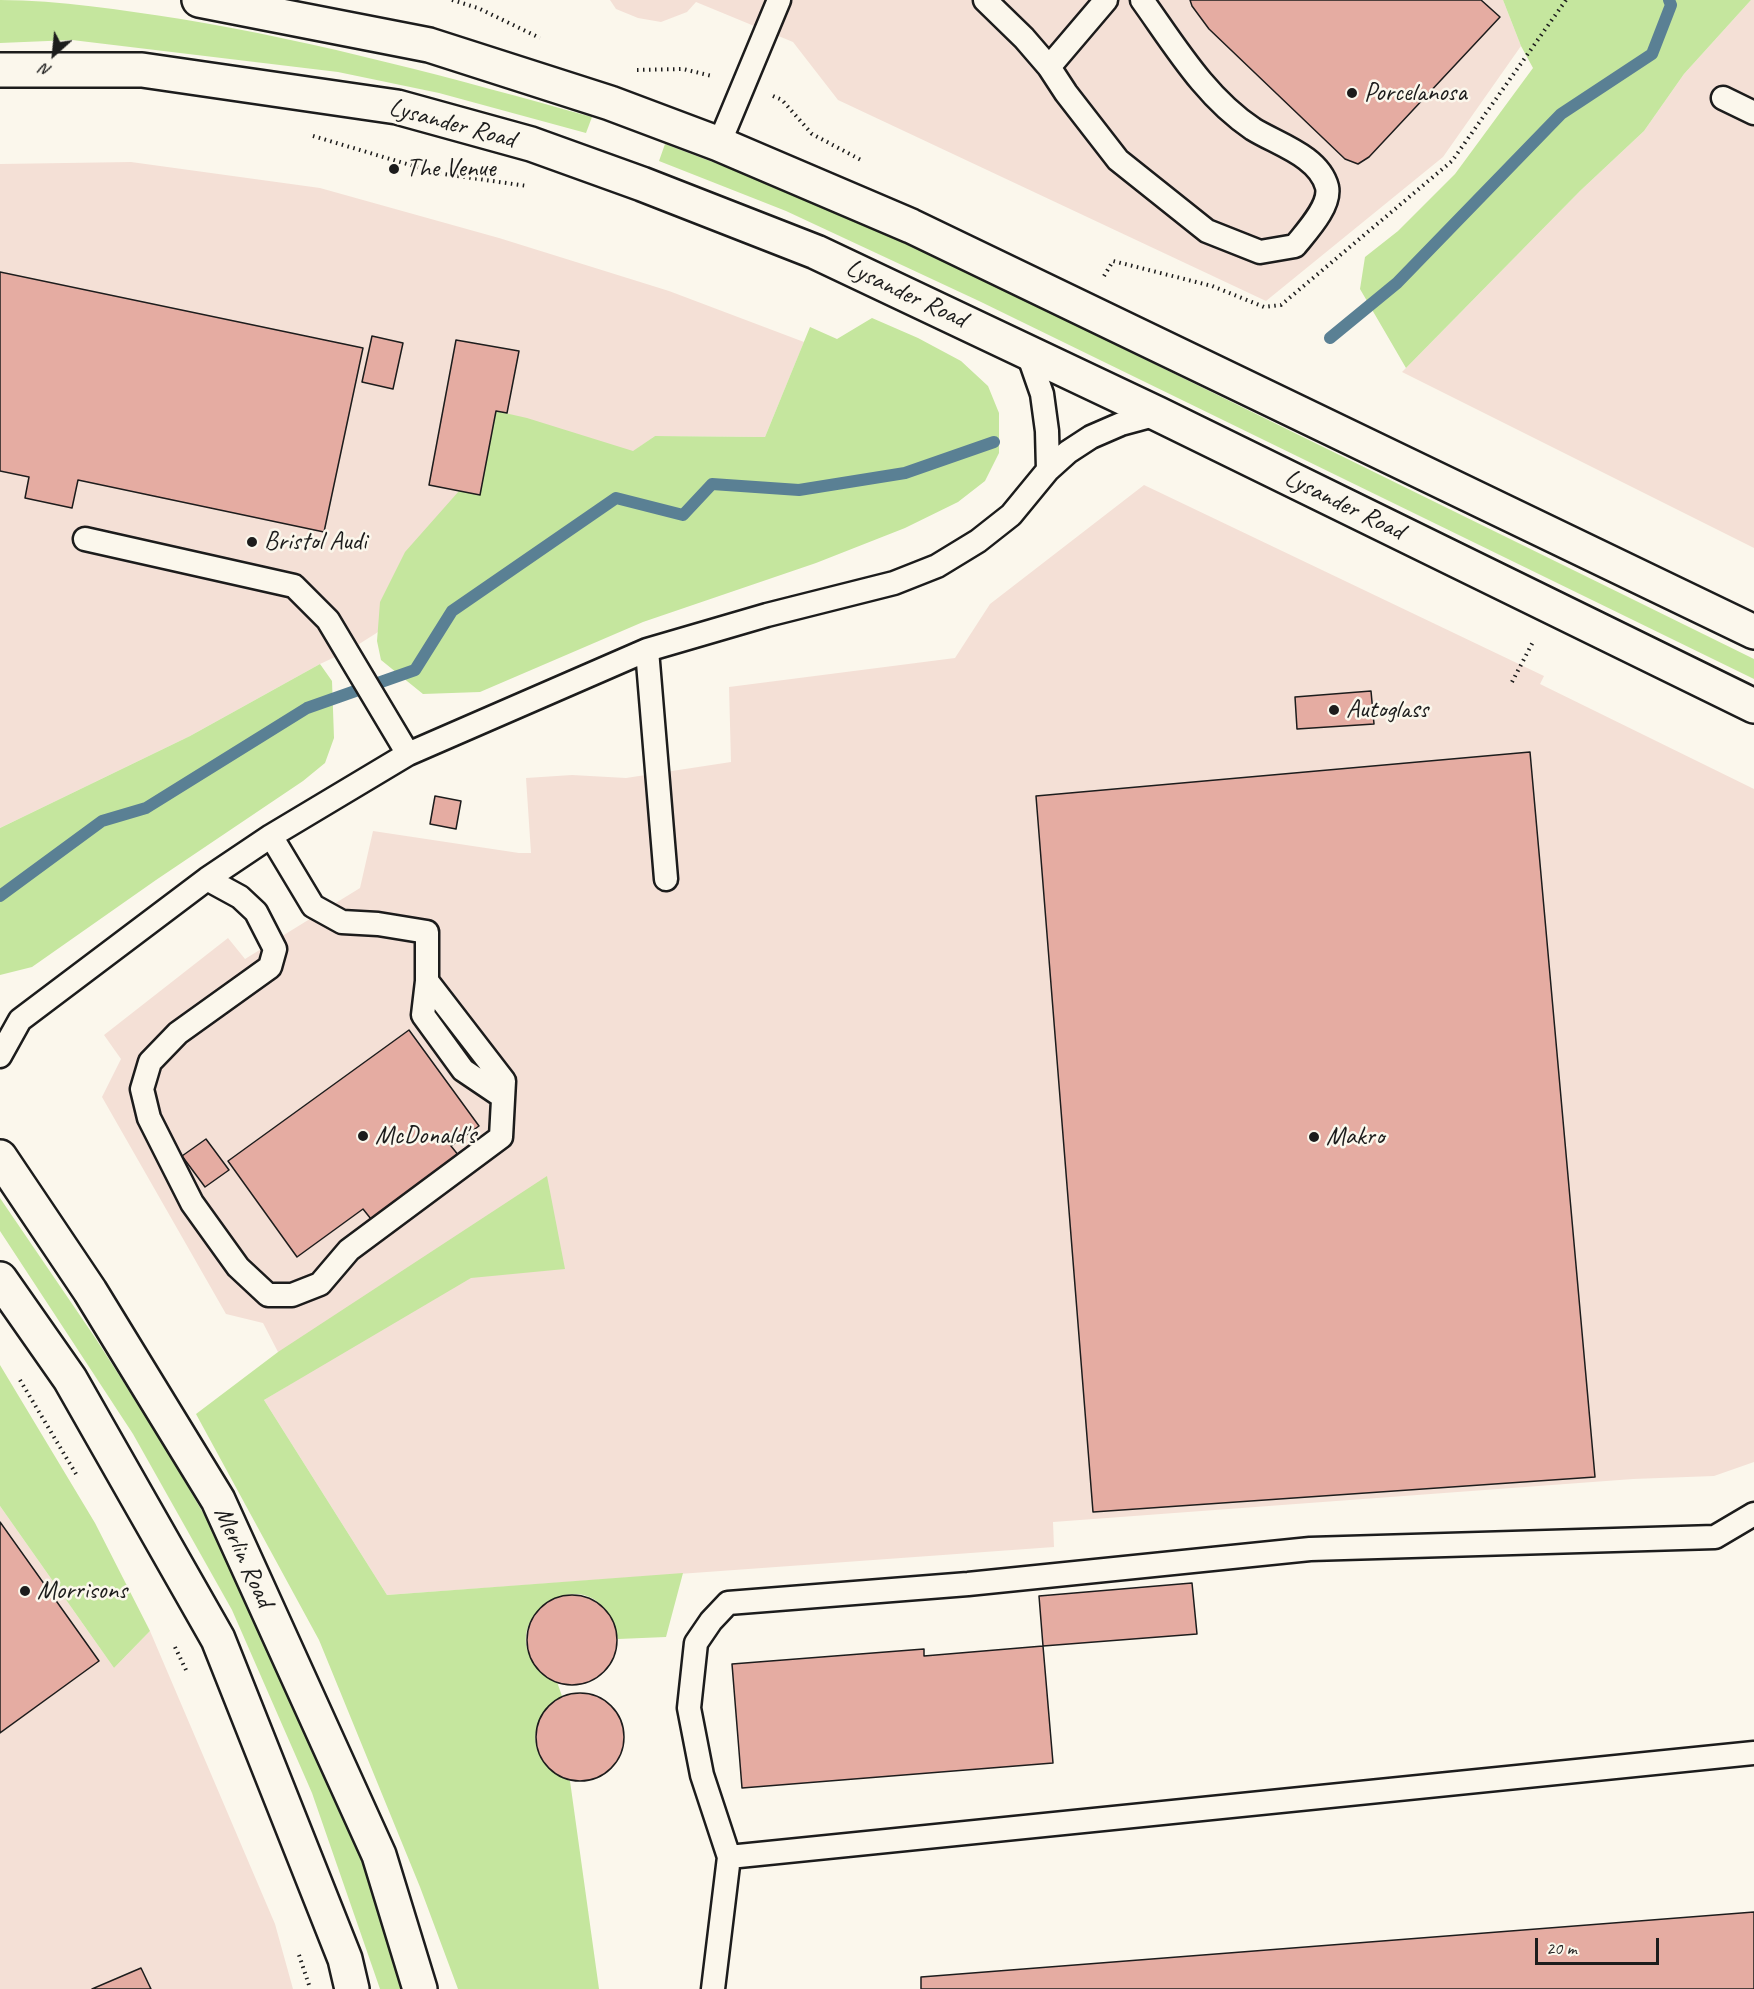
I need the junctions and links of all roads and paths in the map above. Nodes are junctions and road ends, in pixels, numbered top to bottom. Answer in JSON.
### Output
{"nodes":[{"id":1,"x":199,"y":0,"type":"edge"},
{"id":2,"x":779,"y":0,"type":"edge"},
{"id":3,"x":986,"y":0,"type":"edge"},
{"id":4,"x":1106,"y":0,"type":"edge"},
{"id":5,"x":1142,"y":0,"type":"edge"},
{"id":6,"x":1049,"y":67,"type":"junction"},
{"id":7,"x":0,"y":70,"type":"edge"},
{"id":8,"x":1723,"y":98,"type":"dead end"},
{"id":9,"x":1754,"y":113,"type":"edge"},
{"id":10,"x":305,"y":134,"type":"dead end"},
{"id":11,"x":719,"y":144,"type":"junction"},
{"id":12,"x":528,"y":186,"type":"dead end"},
{"id":13,"x":1027,"y":351,"type":"junction"},
{"id":14,"x":1158,"y":414,"type":"junction"},
{"id":15,"x":1048,"y":470,"type":"junction"},
{"id":16,"x":85,"y":539,"type":"dead end"},
{"id":17,"x":1550,"y":608,"type":"junction"},
{"id":18,"x":1754,"y":632,"type":"edge"},
{"id":19,"x":647,"y":650,"type":"junction"},
{"id":20,"x":1512,"y":682,"type":"dead end"},
{"id":21,"x":1754,"y":706,"type":"edge"},
{"id":22,"x":408,"y":754,"type":"junction"},
{"id":23,"x":271,"y":836,"type":"junction"},
{"id":24,"x":207,"y":879,"type":"junction"},
{"id":25,"x":666,"y":879,"type":"dead end"},
{"id":26,"x":10,"y":1021,"type":"edge"},
{"id":27,"x":0,"y":1056,"type":"edge"},
{"id":28,"x":0,"y":1157,"type":"edge"},
{"id":29,"x":0,"y":1279,"type":"edge"},
{"id":30,"x":18,"y":1377,"type":"dead end"},
{"id":31,"x":79,"y":1479,"type":"dead end"},
{"id":32,"x":1754,"y":1514,"type":"edge"},
{"id":33,"x":174,"y":1644,"type":"dead end"},
{"id":34,"x":189,"y":1677,"type":"dead end"},
{"id":35,"x":1754,"y":1753,"type":"edge"},
{"id":36,"x":729,"y":1857,"type":"junction"},
{"id":37,"x":298,"y":1950,"type":"dead end"},
{"id":38,"x":309,"y":1989,"type":"edge"},
{"id":39,"x":352,"y":1989,"type":"edge"},
{"id":40,"x":420,"y":1989,"type":"edge"},
{"id":41,"x":713,"y":1989,"type":"edge"}],
"edges":[{"from":1,"to":11,"type":"street"},
{"from":2,"to":11,"type":"lane"},
{"from":3,"to":6,"type":"lane"},
{"from":4,"to":6,"type":"lane"},
{"from":5,"to":6,"type":"lane"},
{"from":7,"to":13,"type":"street","name":"Lysander Road"},
{"from":8,"to":9,"type":"lane"},
{"from":10,"to":12,"type":"path"},
{"from":11,"to":18,"type":"street"},
{"from":13,"to":14,"type":"street","name":"Lysander Road"},
{"from":13,"to":15,"type":"lane"},
{"from":14,"to":15,"type":"lane"},
{"from":14,"to":17,"type":"street","name":"Lysander Road"},
{"from":15,"to":19,"type":"lane"},
{"from":16,"to":22,"type":"lane"},
{"from":17,"to":20,"type":"path"},
{"from":17,"to":21,"type":"street","name":"Lysander Road"},
{"from":19,"to":22,"type":"lane"},
{"from":19,"to":25,"type":"lane"},
{"from":22,"to":23,"type":"lane"},
{"from":23,"to":24,"type":"lane"},
{"from":23,"to":24,"type":"lane"},
{"from":24,"to":26,"type":"lane"},
{"from":26,"to":27,"type":"lane"},
{"from":28,"to":40,"type":"street","name":"Merlin Road"},
{"from":29,"to":39,"type":"street"},
{"from":30,"to":31,"type":"path"},
{"from":32,"to":36,"type":"lane"},
{"from":33,"to":34,"type":"path"},
{"from":35,"to":36,"type":"lane"},
{"from":36,"to":41,"type":"lane"},
{"from":37,"to":38,"type":"path"}]}
